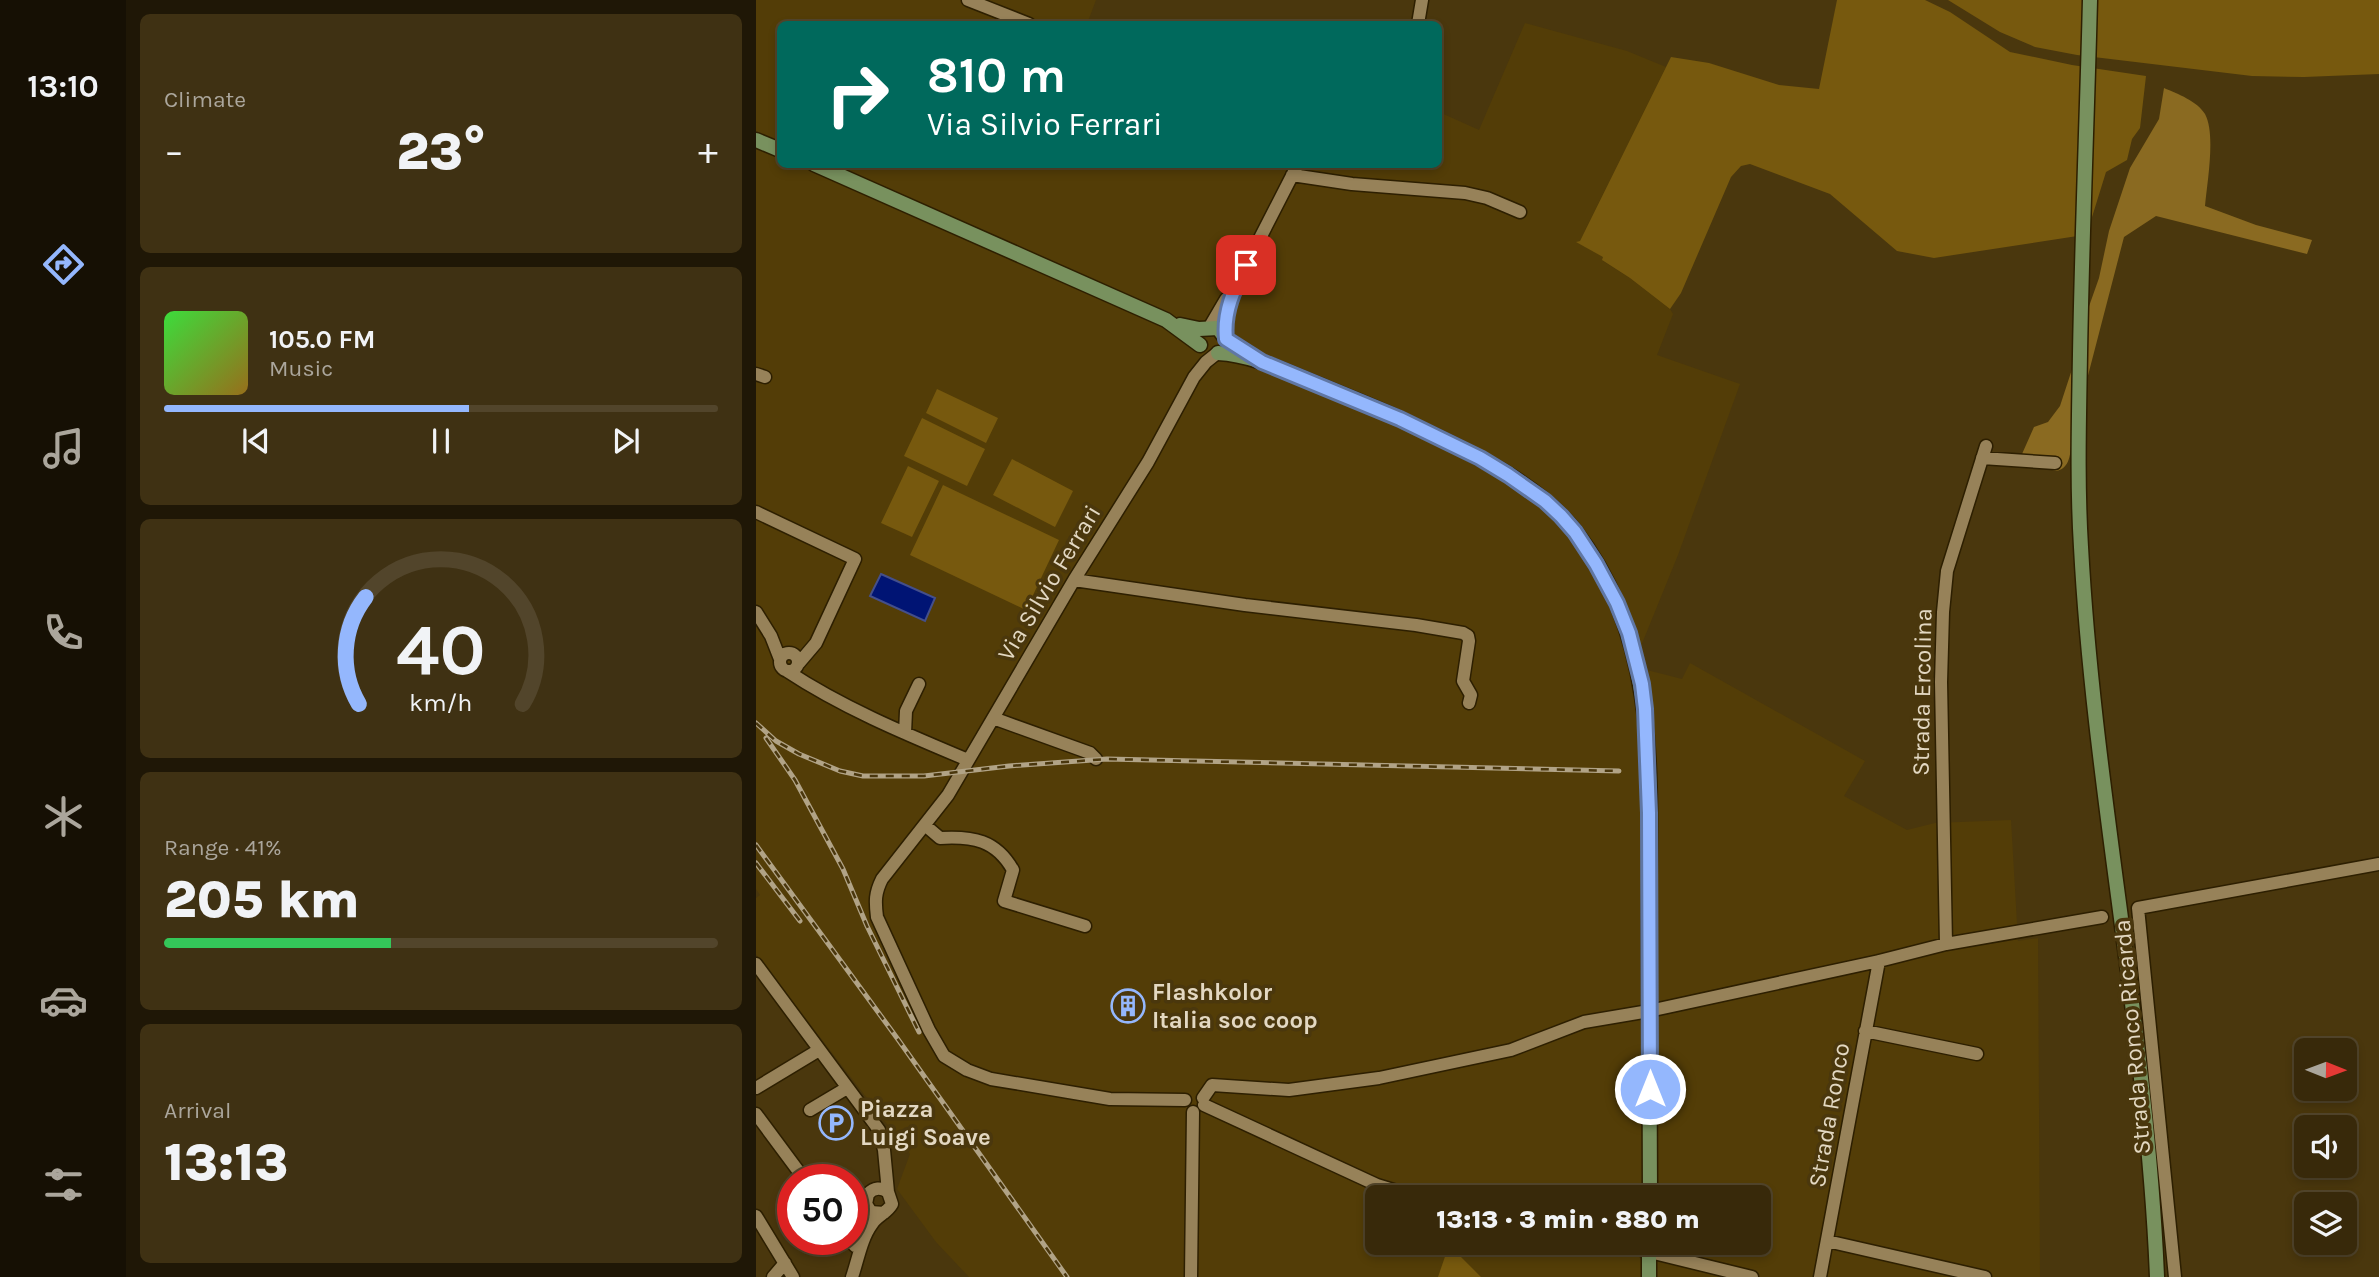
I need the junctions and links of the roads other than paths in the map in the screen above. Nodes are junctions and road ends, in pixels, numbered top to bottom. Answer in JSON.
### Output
{"nodes":[{"id":1,"x":968,"y":0,"type":"edge"},
{"id":2,"x":1422,"y":0,"type":"edge"},
{"id":3,"x":2090,"y":0,"type":"edge"},
{"id":4,"x":1021,"y":21,"type":"edge"},
{"id":5,"x":1418,"y":21,"type":"edge"},
{"id":6,"x":756,"y":140,"type":"edge"},
{"id":7,"x":777,"y":149,"type":"edge"},
{"id":8,"x":823,"y":168,"type":"edge"},
{"id":9,"x":1295,"y":170,"type":"edge"},
{"id":10,"x":1520,"y":212,"type":"dead end"},
{"id":11,"x":1235,"y":287,"type":"junction"},
{"id":12,"x":1166,"y":320,"type":"junction"},
{"id":13,"x":1207,"y":329,"type":"junction"},
{"id":14,"x":1226,"y":338,"type":"junction"},
{"id":15,"x":1200,"y":346,"type":"junction"},
{"id":16,"x":1217,"y":354,"type":"junction"},
{"id":17,"x":1262,"y":362,"type":"junction"},
{"id":18,"x":1194,"y":377,"type":"junction"},
{"id":19,"x":2055,"y":463,"type":"dead end"},
{"id":20,"x":756,"y":512,"type":"edge"},
{"id":21,"x":1074,"y":580,"type":"junction"},
{"id":22,"x":756,"y":612,"type":"edge"},
{"id":23,"x":790,"y":661,"type":"junction"},
{"id":24,"x":919,"y":684,"type":"dead end"},
{"id":25,"x":1469,"y":703,"type":"dead end"},
{"id":26,"x":906,"y":711,"type":"junction"},
{"id":27,"x":993,"y":718,"type":"junction"},
{"id":28,"x":888,"y":725,"type":"junction"},
{"id":29,"x":905,"y":733,"type":"junction"},
{"id":30,"x":1096,"y":759,"type":"dead end"},
{"id":31,"x":968,"y":760,"type":"junction"},
{"id":32,"x":926,"y":826,"type":"junction"},
{"id":33,"x":2379,"y":864,"type":"edge"},
{"id":34,"x":2102,"y":916,"type":"dead end"},
{"id":35,"x":1085,"y":926,"type":"dead end"},
{"id":36,"x":1946,"y":944,"type":"junction"},
{"id":37,"x":1879,"y":961,"type":"junction"},
{"id":38,"x":756,"y":964,"type":"edge"},
{"id":39,"x":1649,"y":1011,"type":"junction"},
{"id":40,"x":1865,"y":1031,"type":"junction"},
{"id":41,"x":819,"y":1051,"type":"junction"},
{"id":42,"x":1977,"y":1054,"type":"dead end"},
{"id":43,"x":756,"y":1088,"type":"edge"},
{"id":44,"x":847,"y":1088,"type":"junction"},
{"id":45,"x":1200,"y":1105,"type":"junction"},
{"id":46,"x":810,"y":1110,"type":"dead end"},
{"id":47,"x":865,"y":1113,"type":"junction"},
{"id":48,"x":756,"y":1114,"type":"edge"},
{"id":49,"x":793,"y":1164,"type":"edge"},
{"id":50,"x":1377,"y":1185,"type":"edge"},
{"id":51,"x":1650,"y":1185,"type":"edge"},
{"id":52,"x":871,"y":1191,"type":"junction"},
{"id":53,"x":888,"y":1192,"type":"junction"},
{"id":54,"x":868,"y":1196,"type":"edge"},
{"id":55,"x":868,"y":1207,"type":"edge"},
{"id":56,"x":884,"y":1213,"type":"junction"},
{"id":57,"x":756,"y":1216,"type":"edge"},
{"id":58,"x":1827,"y":1241,"type":"junction"},
{"id":59,"x":850,"y":1255,"type":"edge"},
{"id":60,"x":1649,"y":1255,"type":"edge"},
{"id":61,"x":1676,"y":1255,"type":"edge"},
{"id":62,"x":785,"y":1263,"type":"junction"},
{"id":63,"x":773,"y":1277,"type":"edge"},
{"id":64,"x":793,"y":1277,"type":"edge"},
{"id":65,"x":845,"y":1277,"type":"edge"},
{"id":66,"x":852,"y":1277,"type":"edge"},
{"id":67,"x":1191,"y":1277,"type":"edge"},
{"id":68,"x":1649,"y":1277,"type":"edge"},
{"id":69,"x":1752,"y":1277,"type":"edge"},
{"id":70,"x":1820,"y":1277,"type":"edge"},
{"id":71,"x":1985,"y":1277,"type":"edge"},
{"id":72,"x":2157,"y":1277,"type":"edge"},
{"id":73,"x":2175,"y":1277,"type":"edge"}],
"edges":[{"from":1,"to":4,"type":"street"},
{"from":2,"to":5,"type":"street"},
{"from":3,"to":72,"type":"main road"},
{"from":6,"to":7,"type":"main road"},
{"from":8,"to":12,"type":"main road"},
{"from":9,"to":10,"type":"street"},
{"from":9,"to":11,"type":"street"},
{"from":11,"to":13,"type":"street"},
{"from":11,"to":14,"type":"street"},
{"from":12,"to":13,"type":"main road"},
{"from":12,"to":15,"type":"main road"},
{"from":13,"to":14,"type":"main road"},
{"from":13,"to":15,"type":"main road"},
{"from":14,"to":16,"type":"main road"},
{"from":14,"to":17,"type":"main road"},
{"from":15,"to":16,"type":"main road"},
{"from":15,"to":18,"type":"street","name":"Via Silvio Ferrari"},
{"from":16,"to":17,"type":"main road"},
{"from":16,"to":18,"type":"street","name":"Via Silvio Ferrari"},
{"from":17,"to":39,"type":"main road"},
{"from":18,"to":21,"type":"street","name":"Via Silvio Ferrari"},
{"from":19,"to":36,"type":"street","name":"Strada Ercolina"},
{"from":20,"to":23,"type":"street"},
{"from":21,"to":25,"type":"street"},
{"from":21,"to":27,"type":"street","name":"Via Silvio Ferrari"},
{"from":22,"to":23,"type":"street"},
{"from":23,"to":28,"type":"street"},
{"from":24,"to":26,"type":"street"},
{"from":26,"to":28,"type":"street"},
{"from":26,"to":29,"type":"street"},
{"from":27,"to":30,"type":"street"},
{"from":27,"to":31,"type":"street","name":"Via Silvio Ferrari"},
{"from":28,"to":29,"type":"street"},
{"from":29,"to":31,"type":"street"},
{"from":31,"to":32,"type":"street","name":"Via Silvio Ferrari"},
{"from":32,"to":35,"type":"street"},
{"from":32,"to":45,"type":"street","name":"Via Silvio Ferrari"},
{"from":33,"to":73,"type":"street","name":"Strada Ronco Ricarda"},
{"from":34,"to":36,"type":"street","name":"Strada Ronco Ricarda"},
{"from":36,"to":37,"type":"street","name":"Strada Ronco Ricarda"},
{"from":37,"to":39,"type":"street","name":"Strada Ronco Ricarda"},
{"from":37,"to":40,"type":"street","name":"Strada Ronco"},
{"from":38,"to":41,"type":"street"},
{"from":39,"to":45,"type":"street","name":"Strada Ronco Ricarda"},
{"from":39,"to":51,"type":"main road"},
{"from":40,"to":42,"type":"street"},
{"from":40,"to":58,"type":"street","name":"Strada Ronco"},
{"from":41,"to":43,"type":"street"},
{"from":41,"to":44,"type":"street"},
{"from":44,"to":46,"type":"street"},
{"from":44,"to":47,"type":"street"},
{"from":45,"to":50,"type":"street"},
{"from":45,"to":67,"type":"street"},
{"from":47,"to":52,"type":"street"},
{"from":47,"to":53,"type":"street"},
{"from":48,"to":49,"type":"street"},
{"from":52,"to":53,"type":"street"},
{"from":52,"to":54,"type":"street"},
{"from":53,"to":56,"type":"street"},
{"from":55,"to":56,"type":"street"},
{"from":56,"to":66,"type":"street"},
{"from":57,"to":62,"type":"street"},
{"from":58,"to":70,"type":"street","name":"Strada Ronco"},
{"from":58,"to":71,"type":"street"},
{"from":59,"to":65,"type":"street"},
{"from":60,"to":68,"type":"main road"},
{"from":61,"to":69,"type":"street"},
{"from":62,"to":63,"type":"street"},
{"from":62,"to":64,"type":"street"}]}
